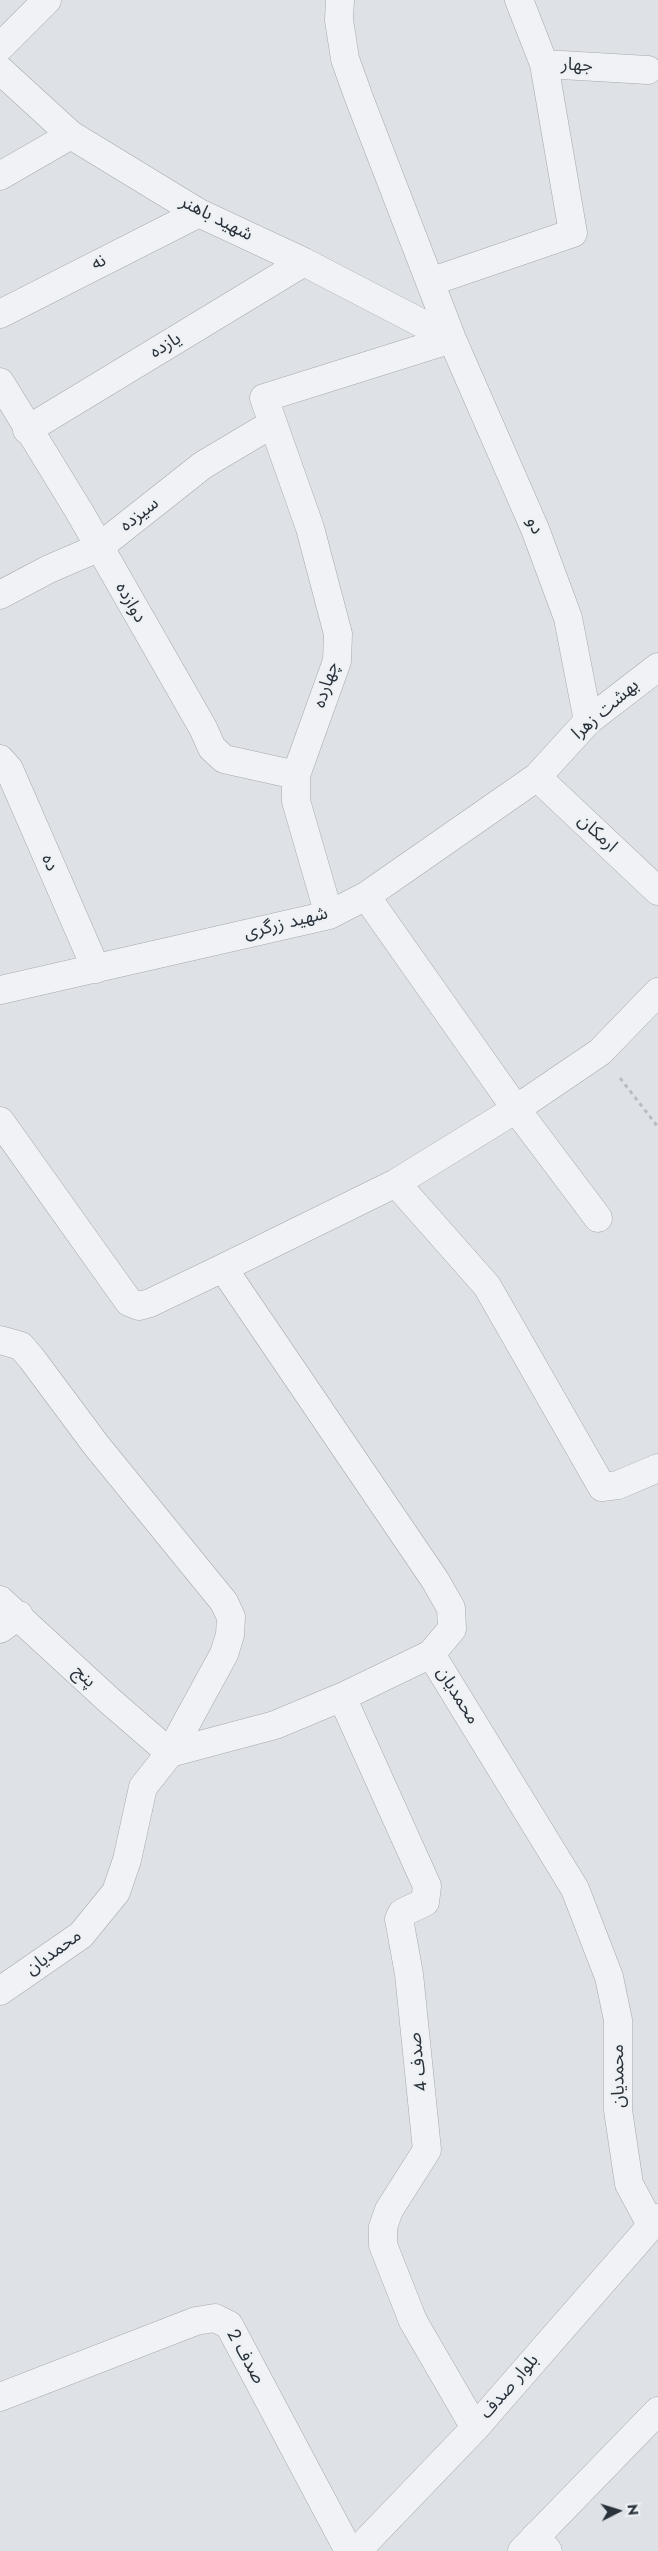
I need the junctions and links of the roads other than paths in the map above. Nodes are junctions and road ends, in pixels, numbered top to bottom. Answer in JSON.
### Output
{"nodes":[{"id":1,"x":47,"y":0,"type":"edge"},
{"id":2,"x":340,"y":0,"type":"edge"},
{"id":3,"x":519,"y":0,"type":"edge"},
{"id":4,"x":0,"y":47,"type":"edge"},
{"id":5,"x":544,"y":64,"type":"junction"},
{"id":6,"x":0,"y":70,"type":"edge"},
{"id":7,"x":648,"y":70,"type":"dead end"},
{"id":8,"x":71,"y":135,"type":"junction"},
{"id":9,"x":0,"y":176,"type":"edge"},
{"id":10,"x":199,"y":213,"type":"junction"},
{"id":11,"x":304,"y":262,"type":"junction"},
{"id":12,"x":430,"y":282,"type":"junction"},
{"id":13,"x":0,"y":314,"type":"edge"},
{"id":14,"x":452,"y":339,"type":"junction"},
{"id":15,"x":0,"y":382,"type":"edge"},
{"id":16,"x":272,"y":424,"type":"junction"},
{"id":17,"x":28,"y":430,"type":"junction"},
{"id":18,"x":98,"y":548,"type":"junction"},
{"id":19,"x":0,"y":595,"type":"edge"},
{"id":20,"x":658,"y":667,"type":"edge"},
{"id":21,"x":588,"y":721,"type":"junction"},
{"id":22,"x":0,"y":759,"type":"edge"},
{"id":23,"x":296,"y":775,"type":"junction"},
{"id":24,"x":537,"y":777,"type":"junction"},
{"id":25,"x":658,"y":890,"type":"edge"},
{"id":26,"x":366,"y":896,"type":"junction"},
{"id":27,"x":329,"y":916,"type":"junction"},
{"id":28,"x":96,"y":969,"type":"junction"},
{"id":29,"x":0,"y":990,"type":"edge"},
{"id":30,"x":658,"y":992,"type":"edge"},
{"id":31,"x":516,"y":1109,"type":"junction"},
{"id":32,"x":0,"y":1122,"type":"edge"},
{"id":33,"x":396,"y":1183,"type":"junction"},
{"id":34,"x":598,"y":1218,"type":"dead end"},
{"id":35,"x":223,"y":1268,"type":"junction"},
{"id":36,"x":0,"y":1340,"type":"edge"},
{"id":37,"x":658,"y":1468,"type":"edge"},
{"id":38,"x":6,"y":1615,"type":"edge"},
{"id":39,"x":431,"y":1654,"type":"junction"},
{"id":40,"x":342,"y":1697,"type":"junction"},
{"id":41,"x":170,"y":1753,"type":"junction"},
{"id":42,"x":0,"y":1991,"type":"edge"},
{"id":43,"x":654,"y":2222,"type":"edge"},
{"id":44,"x":0,"y":2397,"type":"edge"},
{"id":45,"x":658,"y":2411,"type":"edge"},
{"id":46,"x":475,"y":2428,"type":"junction"},
{"id":47,"x":535,"y":2546,"type":"edge"},
{"id":48,"x":349,"y":2551,"type":"edge"},
{"id":49,"x":357,"y":2551,"type":"edge"}],
"edges":[{"from":1,"to":4,"type":"street"},
{"from":2,"to":12,"type":"street","name":"دو"},
{"from":3,"to":5,"type":"street","name":"جهار"},
{"from":5,"to":7,"type":"street","name":"جهار"},
{"from":5,"to":12,"type":"street"},
{"from":6,"to":8,"type":"street","name":"شهید باهنر"},
{"from":8,"to":9,"type":"street"},
{"from":8,"to":10,"type":"street","name":"شهید باهنر"},
{"from":10,"to":11,"type":"street","name":"شهید باهنر"},
{"from":10,"to":13,"type":"street","name":"نه"},
{"from":11,"to":14,"type":"street","name":"شهید باهنر"},
{"from":11,"to":17,"type":"street","name":"یازده"},
{"from":12,"to":14,"type":"street","name":"دو"},
{"from":14,"to":16,"type":"street","name":"چهارده"},
{"from":14,"to":21,"type":"street","name":"دو"},
{"from":15,"to":17,"type":"street","name":"دوازده"},
{"from":16,"to":18,"type":"street","name":"سیزده"},
{"from":16,"to":23,"type":"street","name":"چهارده"},
{"from":17,"to":18,"type":"street","name":"دوازده"},
{"from":18,"to":19,"type":"street","name":"سیزده"},
{"from":18,"to":23,"type":"street","name":"دوازده"},
{"from":20,"to":21,"type":"street","name":"بهشت زهرا"},
{"from":21,"to":24,"type":"street","name":"بهشت زهرا"},
{"from":22,"to":28,"type":"street","name":"ده"},
{"from":23,"to":27,"type":"street","name":"چهارده"},
{"from":24,"to":25,"type":"street","name":"ارمکان"},
{"from":24,"to":26,"type":"street","name":"شهید زرگری"},
{"from":26,"to":27,"type":"street","name":"شهید زرگری"},
{"from":26,"to":31,"type":"street"},
{"from":27,"to":28,"type":"street","name":"شهید زرگری"},
{"from":28,"to":29,"type":"street","name":"شهید زرگری"},
{"from":30,"to":31,"type":"street"},
{"from":31,"to":33,"type":"street"},
{"from":31,"to":34,"type":"street"},
{"from":32,"to":35,"type":"street"},
{"from":33,"to":35,"type":"street"},
{"from":33,"to":37,"type":"street"},
{"from":35,"to":39,"type":"street"},
{"from":36,"to":41,"type":"street"},
{"from":38,"to":41,"type":"street","name":"پنج"},
{"from":39,"to":40,"type":"street","name":"محمدیان"},
{"from":39,"to":43,"type":"street","name":"محمدیان"},
{"from":40,"to":41,"type":"street","name":"محمدیان"},
{"from":40,"to":46,"type":"street","name":"صدف 4"},
{"from":41,"to":42,"type":"street","name":"محمدیان"},
{"from":43,"to":46,"type":"street","name":"بلوار صدف"},
{"from":44,"to":48,"type":"street","name":"صدف 2"},
{"from":45,"to":47,"type":"street"},
{"from":46,"to":49,"type":"street","name":"بلوار صدف"}]}
